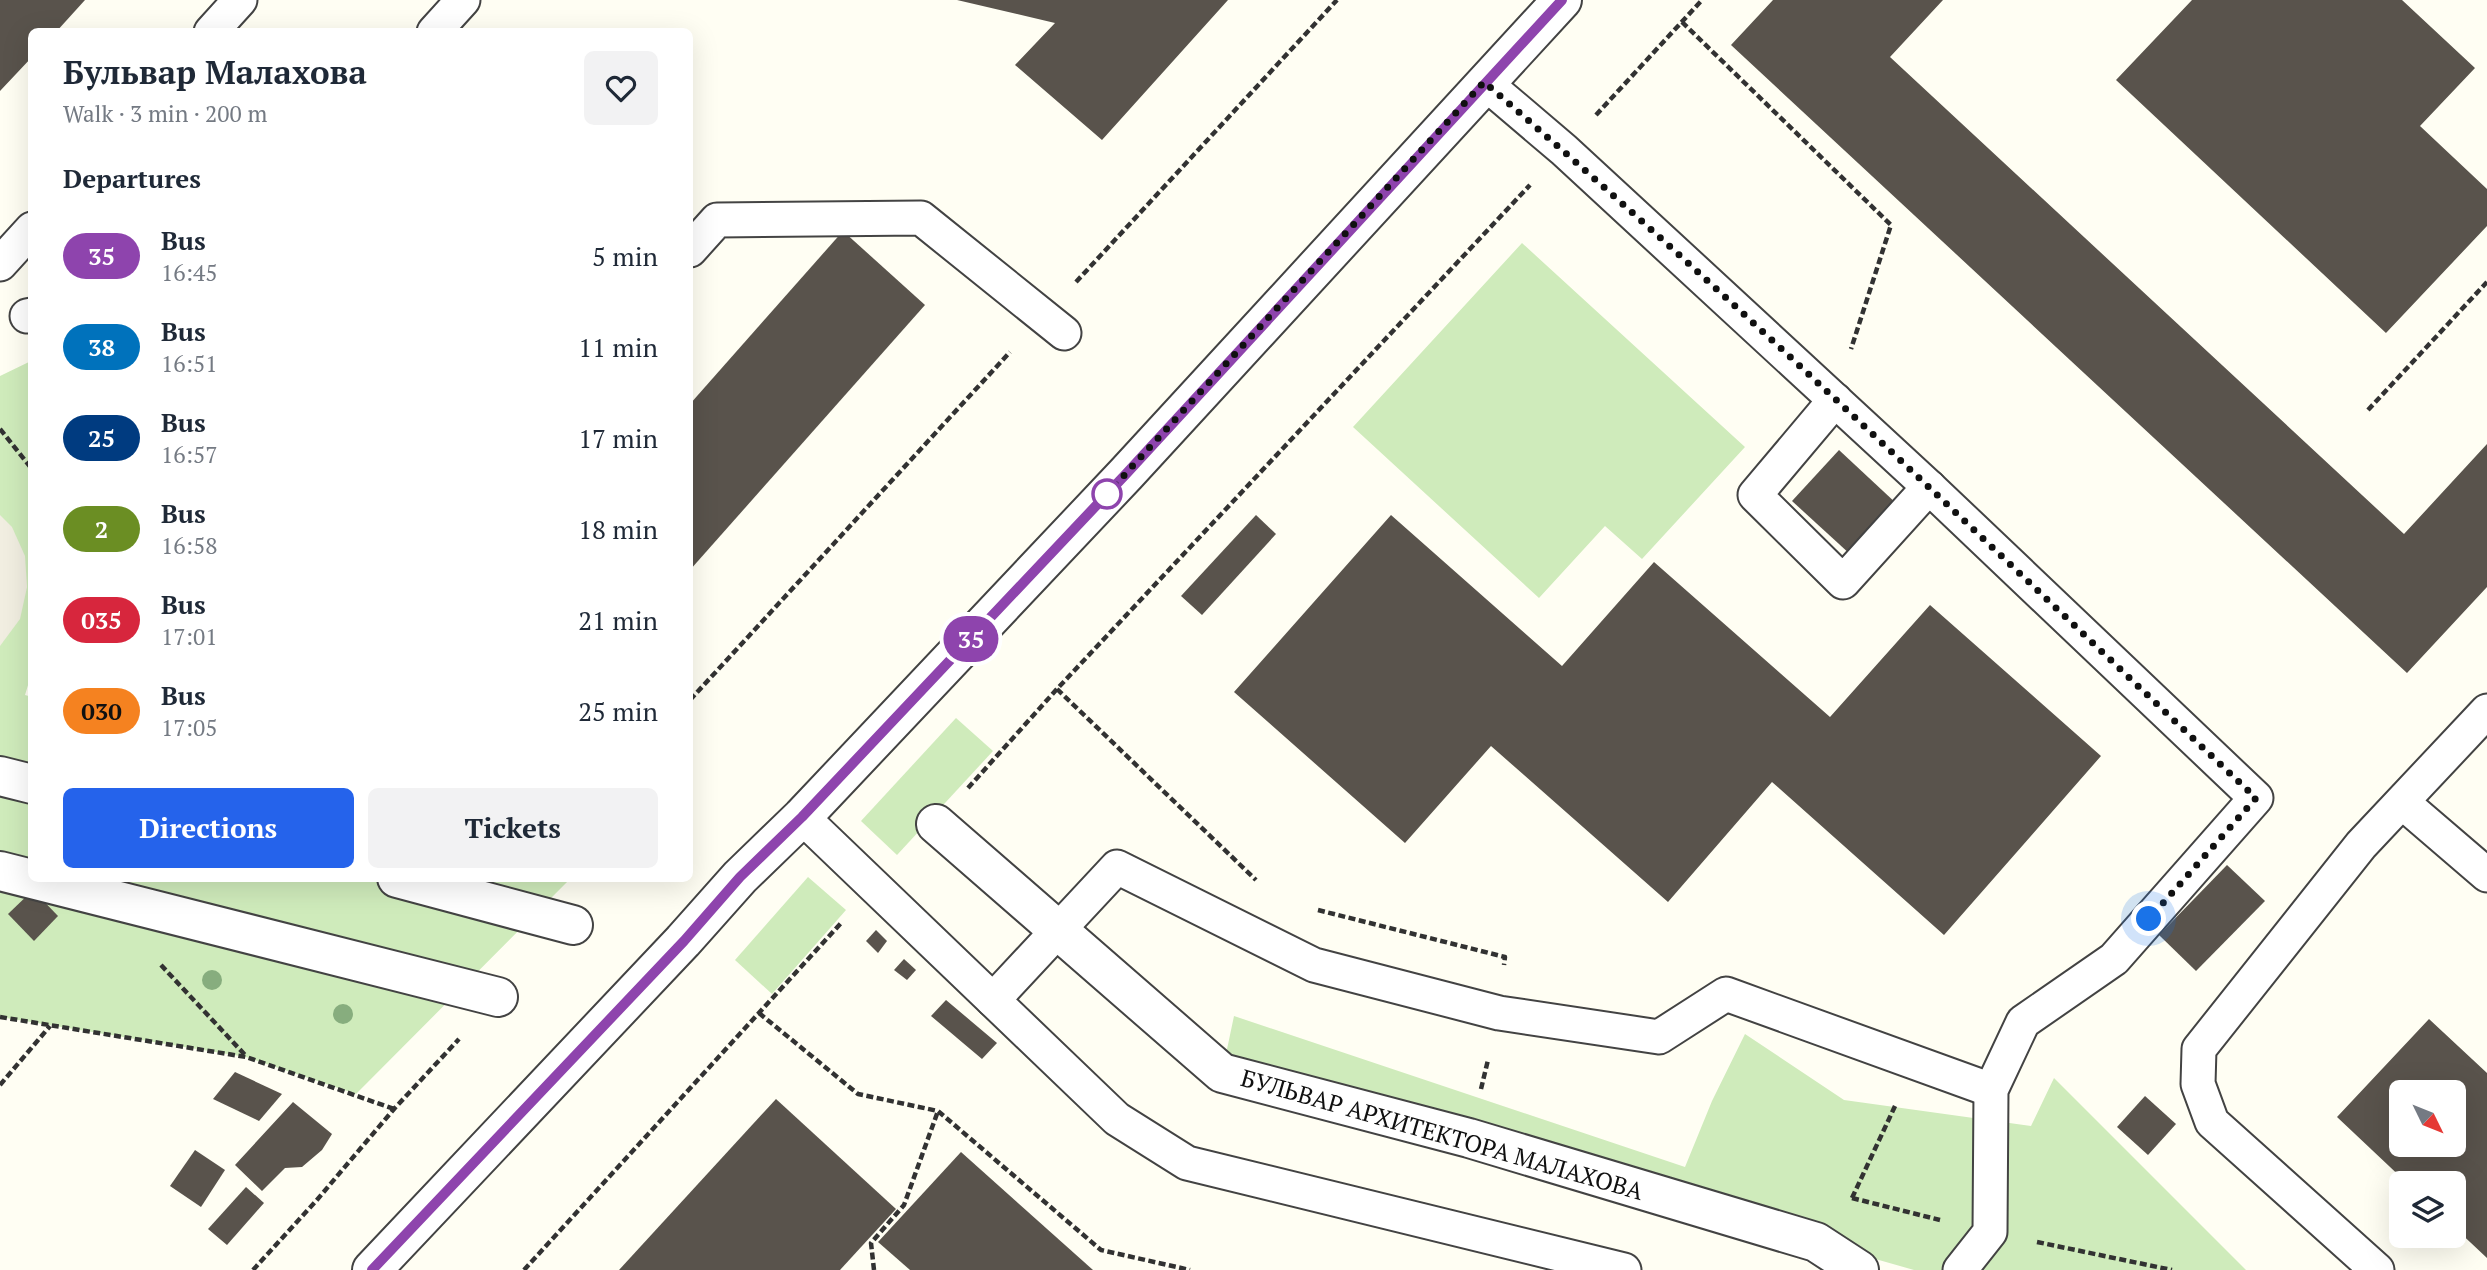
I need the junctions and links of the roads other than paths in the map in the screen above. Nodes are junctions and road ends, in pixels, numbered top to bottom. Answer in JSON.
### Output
{"nodes":[{"id":1,"x":240,"y":0,"type":"edge"},
{"id":2,"x":463,"y":0,"type":"edge"},
{"id":3,"x":1562,"y":0,"type":"edge"},
{"id":4,"x":215,"y":28,"type":"edge"},
{"id":5,"x":437,"y":28,"type":"edge"},
{"id":6,"x":1484,"y":82,"type":"junction"},
{"id":7,"x":28,"y":233,"type":"edge"},
{"id":8,"x":693,"y":247,"type":"edge"},
{"id":9,"x":0,"y":264,"type":"edge"},
{"id":10,"x":1064,"y":333,"type":"dead end"},
{"id":11,"x":1835,"y":400,"type":"junction"},
{"id":12,"x":1929,"y":487,"type":"junction"},
{"id":13,"x":2487,"y":711,"type":"edge"},
{"id":14,"x":0,"y":776,"type":"edge"},
{"id":15,"x":28,"y":783,"type":"edge"},
{"id":16,"x":2402,"y":802,"type":"junction"},
{"id":17,"x":802,"y":817,"type":"junction"},
{"id":18,"x":936,"y":824,"type":"road end"},
{"id":19,"x":0,"y":871,"type":"edge"},
{"id":20,"x":2487,"y":875,"type":"edge"},
{"id":21,"x":28,"y":878,"type":"edge"},
{"id":22,"x":43,"y":882,"type":"edge"},
{"id":23,"x":412,"y":882,"type":"edge"},
{"id":24,"x":573,"y":925,"type":"dead end"},
{"id":25,"x":1056,"y":930,"type":"junction"},
{"id":26,"x":498,"y":998,"type":"road end"},
{"id":27,"x":993,"y":1000,"type":"junction"},
{"id":28,"x":1991,"y":1090,"type":"junction"},
{"id":29,"x":372,"y":1270,"type":"edge"},
{"id":30,"x":1624,"y":1270,"type":"edge"},
{"id":31,"x":1859,"y":1270,"type":"edge"},
{"id":32,"x":1960,"y":1270,"type":"edge"},
{"id":33,"x":2377,"y":1270,"type":"edge"}],
"edges":[{"from":1,"to":4,"type":"lane"},
{"from":2,"to":5,"type":"lane"},
{"from":3,"to":6,"type":"street"},
{"from":6,"to":11,"type":"lane"},
{"from":6,"to":17,"type":"street"},
{"from":7,"to":9,"type":"lane"},
{"from":8,"to":10,"type":"lane"},
{"from":11,"to":12,"type":"lane"},
{"from":11,"to":12,"type":"lane"},
{"from":12,"to":28,"type":"lane"},
{"from":13,"to":16,"type":"lane"},
{"from":14,"to":15,"type":"street"},
{"from":16,"to":20,"type":"lane"},
{"from":16,"to":33,"type":"lane"},
{"from":17,"to":27,"type":"lane"},
{"from":17,"to":29,"type":"street"},
{"from":18,"to":25,"type":"street","name":"БУЛЬВАР АРХИТЕКТОРА МАЛАХОВА"},
{"from":19,"to":21,"type":"street"},
{"from":22,"to":26,"type":"street"},
{"from":23,"to":24,"type":"street"},
{"from":25,"to":27,"type":"lane"},
{"from":25,"to":28,"type":"lane"},
{"from":25,"to":31,"type":"street","name":"БУЛЬВАР АРХИТЕКТОРА МАЛАХОВА"},
{"from":27,"to":30,"type":"lane"},
{"from":28,"to":32,"type":"lane"}]}
